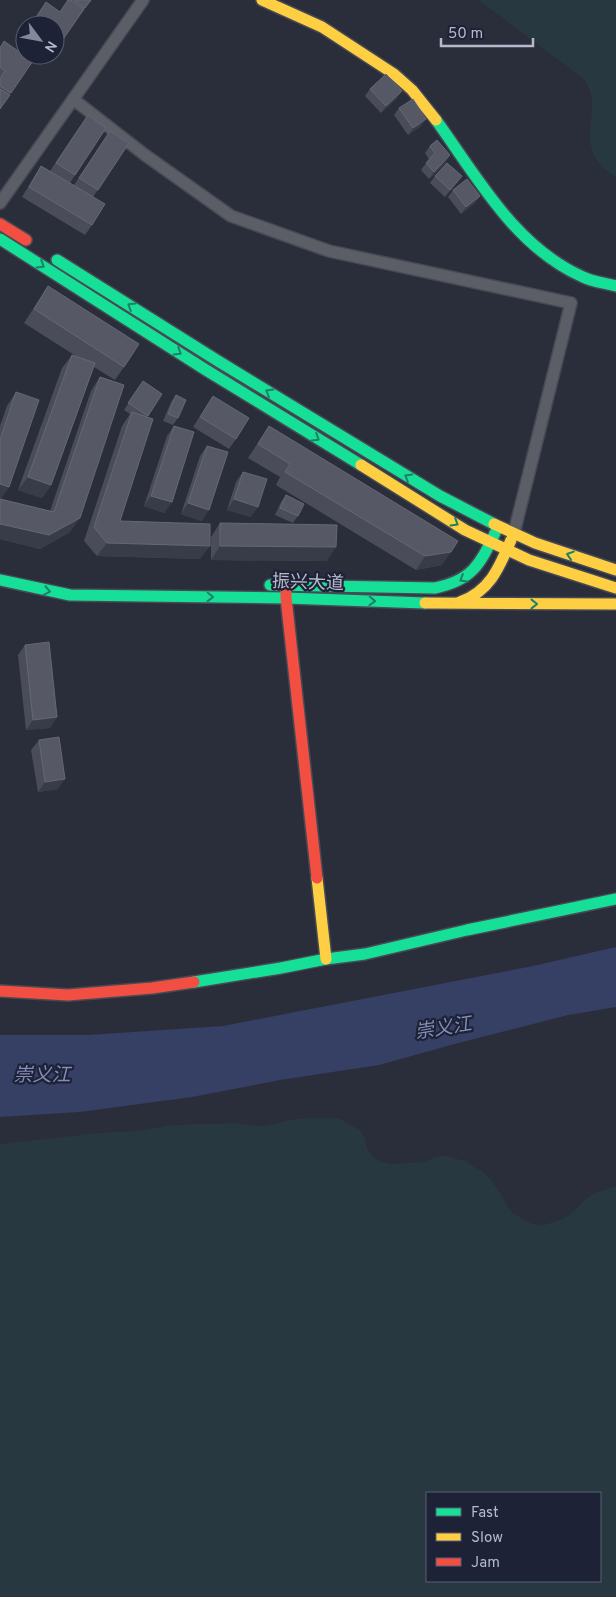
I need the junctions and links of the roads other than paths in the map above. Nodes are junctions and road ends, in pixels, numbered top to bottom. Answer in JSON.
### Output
{"nodes":[{"id":1,"x":143,"y":0,"type":"edge"},
{"id":2,"x":262,"y":0,"type":"edge"},
{"id":3,"x":74,"y":99,"type":"junction"},
{"id":4,"x":0,"y":203,"type":"edge"},
{"id":5,"x":0,"y":224,"type":"edge"},
{"id":6,"x":0,"y":239,"type":"edge"},
{"id":7,"x":33,"y":244,"type":"dead end"},
{"id":8,"x":48,"y":254,"type":"dead end"},
{"id":9,"x":616,"y":286,"type":"edge"},
{"id":10,"x":498,"y":526,"type":"junction"},
{"id":11,"x":514,"y":533,"type":"junction"},
{"id":12,"x":490,"y":542,"type":"junction"},
{"id":13,"x":507,"y":550,"type":"junction"},
{"id":14,"x":8,"y":570,"type":"dead end"},
{"id":15,"x":616,"y":570,"type":"edge"},
{"id":16,"x":52,"y":579,"type":"dead end"},
{"id":17,"x":0,"y":580,"type":"edge"},
{"id":18,"x":258,"y":585,"type":"dead end"},
{"id":19,"x":286,"y":585,"type":"junction"},
{"id":20,"x":616,"y":588,"type":"edge"},
{"id":21,"x":286,"y":598,"type":"junction"},
{"id":22,"x":444,"y":604,"type":"junction"},
{"id":23,"x":616,"y":604,"type":"edge"},
{"id":24,"x":616,"y":899,"type":"edge"},
{"id":25,"x":326,"y":959,"type":"junction"},
{"id":26,"x":0,"y":991,"type":"edge"}],
"edges":[{"from":1,"to":3,"type":"street"},
{"from":2,"to":9,"type":"main road"},
{"from":3,"to":4,"type":"street"},
{"from":3,"to":11,"type":"street"},
{"from":5,"to":7,"type":"main road"},
{"from":6,"to":12,"type":"main road","one_way":true},
{"from":10,"to":8,"type":"main road","one_way":true},
{"from":10,"to":11,"type":"main road"},
{"from":10,"to":12,"type":"main road","name":"振兴大道"},
{"from":11,"to":13,"type":"main road"},
{"from":15,"to":11,"type":"main road","one_way":true},
{"from":12,"to":13,"type":"main road"},
{"from":12,"to":19,"type":"main road","name":"振兴大道","one_way":true},
{"from":13,"to":20,"type":"main road"},
{"from":13,"to":22,"type":"main road"},
{"from":14,"to":16,"type":"main road"},
{"from":17,"to":21,"type":"main road","name":"振兴大道","one_way":true},
{"from":18,"to":19,"type":"main road","name":"振兴大道"},
{"from":19,"to":21,"type":"main road"},
{"from":21,"to":22,"type":"main road","name":"振兴大道","one_way":true},
{"from":21,"to":25,"type":"main road"},
{"from":22,"to":23,"type":"main road","name":"振兴大道","one_way":true},
{"from":24,"to":25,"type":"main road"},
{"from":25,"to":26,"type":"main road"}]}
